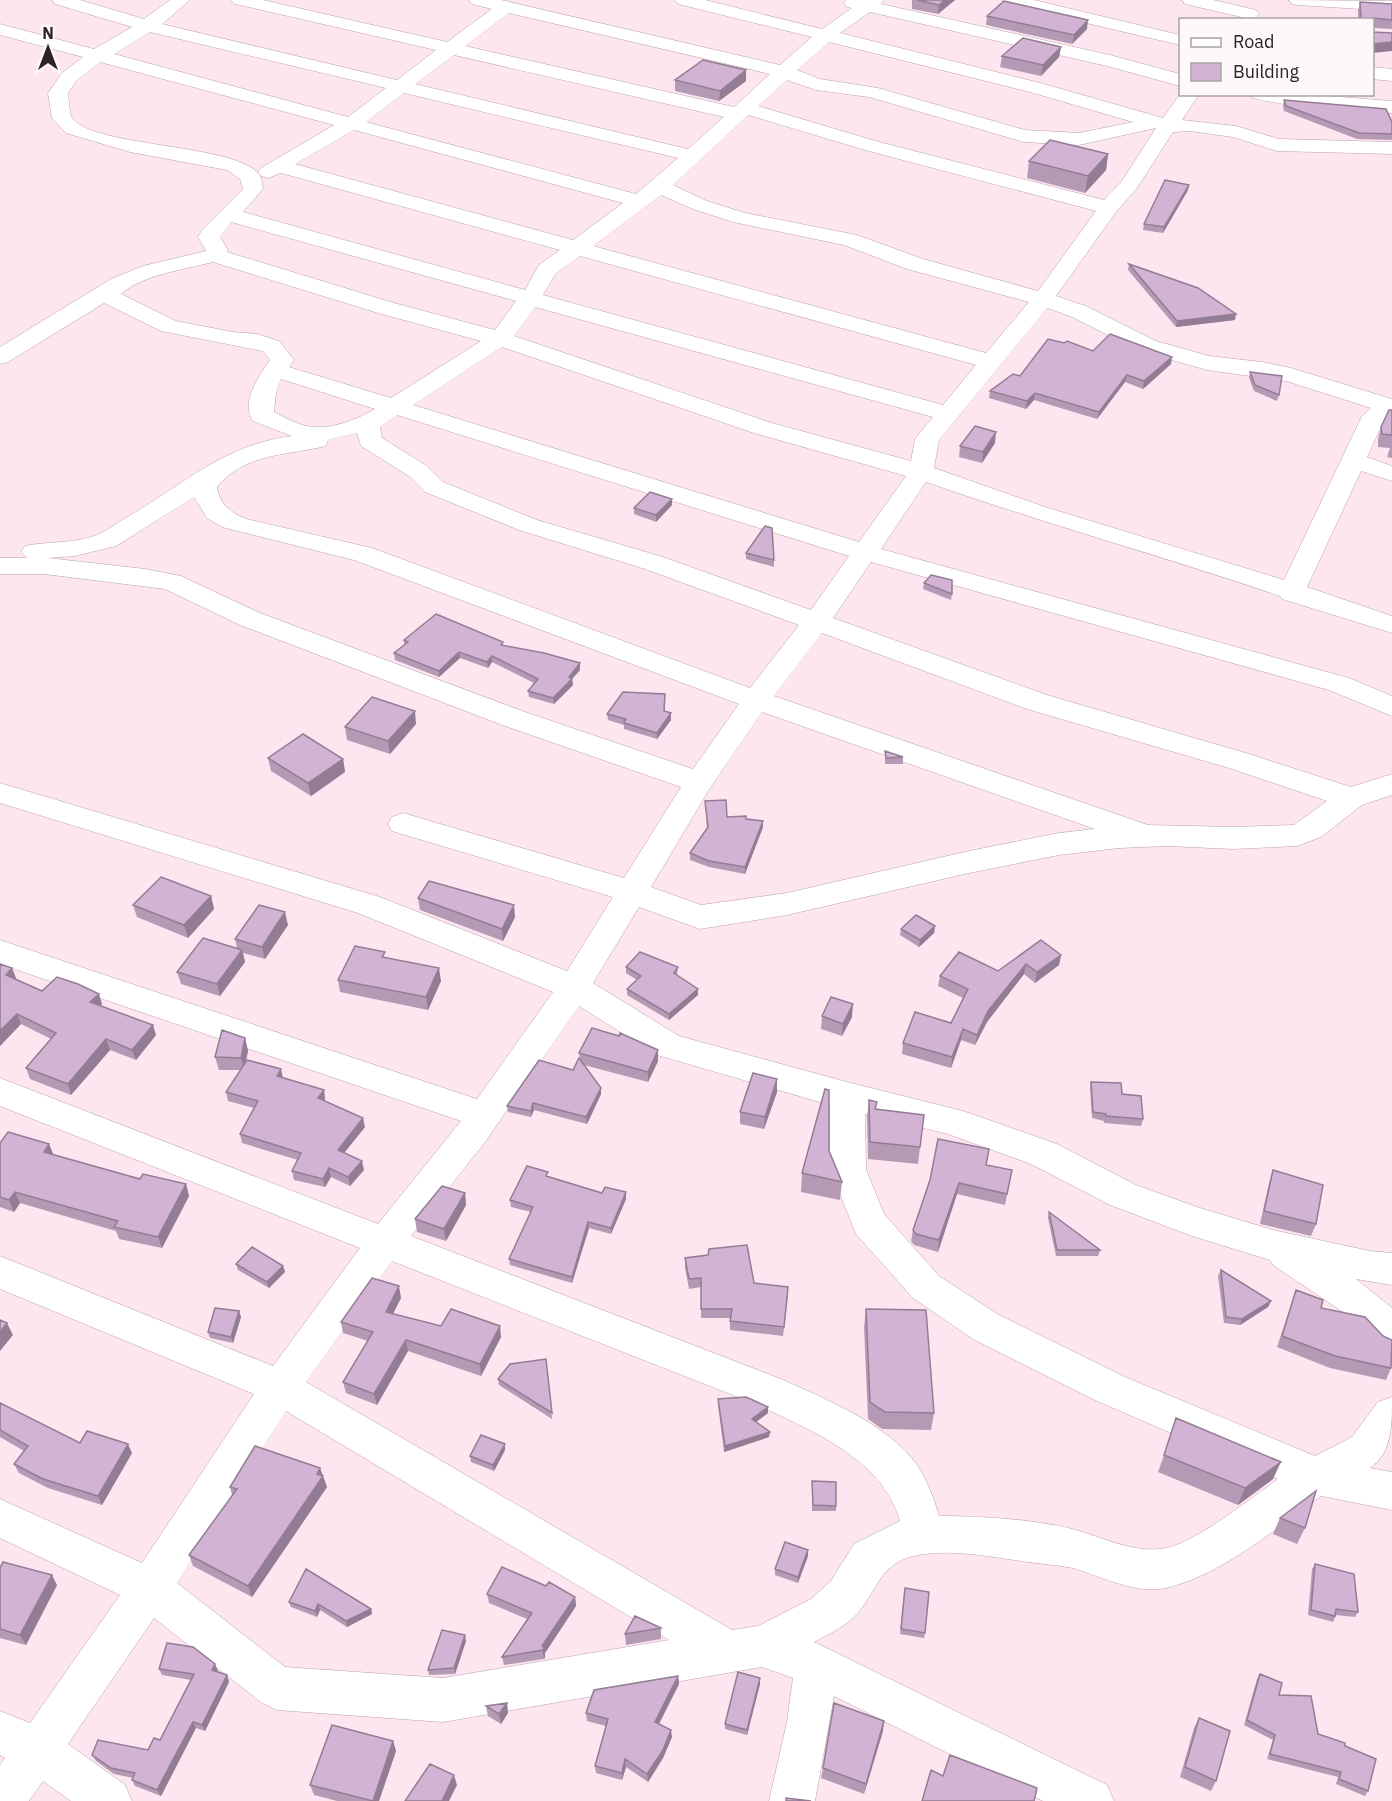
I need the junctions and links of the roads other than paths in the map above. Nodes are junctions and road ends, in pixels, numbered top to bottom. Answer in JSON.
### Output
{"nodes":[{"id":1,"x":61,"y":0,"type":"edge"},
{"id":2,"x":181,"y":0,"type":"edge"},
{"id":3,"x":240,"y":0,"type":"edge"},
{"id":4,"x":478,"y":0,"type":"edge"},
{"id":5,"x":684,"y":0,"type":"edge"},
{"id":6,"x":840,"y":0,"type":"edge"},
{"id":7,"x":1011,"y":0,"type":"edge"},
{"id":8,"x":1191,"y":0,"type":"edge"},
{"id":9,"x":1298,"y":0,"type":"edge"},
{"id":10,"x":871,"y":3,"type":"edge"},
{"id":11,"x":521,"y":6,"type":"edge"},
{"id":12,"x":1392,"y":6,"type":"edge"},
{"id":13,"x":1253,"y":11,"type":"edge"},
{"id":14,"x":145,"y":25,"type":"junction"},
{"id":15,"x":0,"y":29,"type":"edge"},
{"id":16,"x":826,"y":35,"type":"junction"},
{"id":17,"x":1179,"y":40,"type":"edge"},
{"id":18,"x":450,"y":48,"type":"junction"},
{"id":19,"x":98,"y":54,"type":"junction"},
{"id":20,"x":784,"y":72,"type":"junction"},
{"id":21,"x":1374,"y":73,"type":"edge"},
{"id":22,"x":1392,"y":75,"type":"edge"},
{"id":23,"x":1179,"y":80,"type":"edge"},
{"id":24,"x":399,"y":86,"type":"junction"},
{"id":25,"x":1188,"y":96,"type":"edge"},
{"id":26,"x":1273,"y":96,"type":"edge"},
{"id":27,"x":1392,"y":107,"type":"edge"},
{"id":28,"x":741,"y":111,"type":"junction"},
{"id":29,"x":352,"y":123,"type":"junction"},
{"id":30,"x":1161,"y":125,"type":"junction"},
{"id":31,"x":1392,"y":148,"type":"edge"},
{"id":32,"x":693,"y":156,"type":"junction"},
{"id":33,"x":278,"y":166,"type":"junction"},
{"id":34,"x":251,"y":182,"type":"junction"},
{"id":35,"x":659,"y":186,"type":"junction"},
{"id":36,"x":639,"y":201,"type":"junction"},
{"id":37,"x":1109,"y":208,"type":"junction"},
{"id":38,"x":229,"y":215,"type":"junction"},
{"id":39,"x":577,"y":248,"type":"junction"},
{"id":40,"x":214,"y":255,"type":"junction"},
{"id":41,"x":119,"y":284,"type":"junction"},
{"id":42,"x":531,"y":298,"type":"junction"},
{"id":43,"x":1043,"y":299,"type":"junction"},
{"id":44,"x":500,"y":339,"type":"junction"},
{"id":45,"x":0,"y":357,"type":"edge"},
{"id":46,"x":992,"y":362,"type":"junction"},
{"id":47,"x":275,"y":370,"type":"junction"},
{"id":48,"x":1391,"y":406,"type":"edge"},
{"id":49,"x":394,"y":407,"type":"junction"},
{"id":50,"x":949,"y":414,"type":"junction"},
{"id":51,"x":368,"y":431,"type":"junction"},
{"id":52,"x":1353,"y":460,"type":"junction"},
{"id":53,"x":213,"y":472,"type":"junction"},
{"id":54,"x":921,"y":472,"type":"junction"},
{"id":55,"x":1392,"y":474,"type":"edge"},
{"id":56,"x":864,"y":552,"type":"junction"},
{"id":57,"x":0,"y":565,"type":"edge"},
{"id":58,"x":1291,"y":592,"type":"junction"},
{"id":59,"x":816,"y":621,"type":"junction"},
{"id":60,"x":1392,"y":625,"type":"edge"},
{"id":61,"x":756,"y":700,"type":"junction"},
{"id":62,"x":1392,"y":707,"type":"edge"},
{"id":63,"x":699,"y":782,"type":"junction"},
{"id":64,"x":1392,"y":784,"type":"edge"},
{"id":65,"x":0,"y":793,"type":"edge"},
{"id":66,"x":1351,"y":798,"type":"junction"},
{"id":67,"x":403,"y":824,"type":"dead end"},
{"id":68,"x":1146,"y":836,"type":"junction"},
{"id":69,"x":632,"y":892,"type":"junction"},
{"id":70,"x":0,"y":952,"type":"edge"},
{"id":71,"x":574,"y":987,"type":"junction"},
{"id":72,"x":0,"y":1092,"type":"edge"},
{"id":73,"x":847,"y":1096,"type":"junction"},
{"id":74,"x":484,"y":1115,"type":"junction"},
{"id":75,"x":386,"y":1241,"type":"junction"},
{"id":76,"x":1273,"y":1245,"type":"junction"},
{"id":77,"x":1392,"y":1269,"type":"edge"},
{"id":78,"x":0,"y":1272,"type":"edge"},
{"id":79,"x":1392,"y":1335,"type":"edge"},
{"id":80,"x":280,"y":1387,"type":"junction"},
{"id":81,"x":1392,"y":1415,"type":"edge"},
{"id":82,"x":1316,"y":1476,"type":"junction"},
{"id":83,"x":1392,"y":1491,"type":"edge"},
{"id":84,"x":0,"y":1518,"type":"edge"},
{"id":85,"x":924,"y":1535,"type":"junction"},
{"id":86,"x":150,"y":1588,"type":"junction"},
{"id":87,"x":744,"y":1649,"type":"junction"},
{"id":88,"x":817,"y":1665,"type":"junction"},
{"id":89,"x":19,"y":1741,"type":"edge"},
{"id":90,"x":2,"y":1801,"type":"edge"},
{"id":91,"x":109,"y":1801,"type":"edge"},
{"id":92,"x":792,"y":1801,"type":"edge"},
{"id":93,"x":1091,"y":1801,"type":"edge"}],
"edges":[{"from":1,"to":14,"type":"street"},
{"from":2,"to":14,"type":"street"},
{"from":3,"to":18,"type":"street"},
{"from":4,"to":11,"type":"street"},
{"from":5,"to":16,"type":"street"},
{"from":6,"to":10,"type":"street"},
{"from":7,"to":17,"type":"street"},
{"from":8,"to":13,"type":"street"},
{"from":9,"to":12,"type":"street"},
{"from":10,"to":16,"type":"street"},
{"from":10,"to":23,"type":"street"},
{"from":11,"to":18,"type":"street"},
{"from":11,"to":20,"type":"street"},
{"from":14,"to":19,"type":"street"},
{"from":14,"to":24,"type":"street"},
{"from":15,"to":19,"type":"street"},
{"from":16,"to":20,"type":"street"},
{"from":16,"to":30,"type":"street"},
{"from":18,"to":24,"type":"street"},
{"from":18,"to":28,"type":"street"},
{"from":19,"to":29,"type":"street"},
{"from":19,"to":34,"type":"street"},
{"from":20,"to":28,"type":"street"},
{"from":20,"to":30,"type":"street"},
{"from":21,"to":22,"type":"street"},
{"from":24,"to":29,"type":"street"},
{"from":24,"to":32,"type":"street"},
{"from":25,"to":30,"type":"street"},
{"from":26,"to":27,"type":"street"},
{"from":28,"to":32,"type":"street"},
{"from":28,"to":37,"type":"street"},
{"from":29,"to":33,"type":"street"},
{"from":29,"to":36,"type":"street"},
{"from":30,"to":31,"type":"street"},
{"from":30,"to":37,"type":"street"},
{"from":32,"to":35,"type":"street"},
{"from":33,"to":34,"type":"street"},
{"from":33,"to":39,"type":"street"},
{"from":34,"to":38,"type":"street"},
{"from":35,"to":36,"type":"street"},
{"from":35,"to":43,"type":"street"},
{"from":36,"to":39,"type":"street"},
{"from":37,"to":43,"type":"street"},
{"from":38,"to":40,"type":"street"},
{"from":38,"to":42,"type":"street"},
{"from":39,"to":42,"type":"street"},
{"from":39,"to":46,"type":"street"},
{"from":40,"to":41,"type":"street"},
{"from":40,"to":44,"type":"street"},
{"from":41,"to":45,"type":"street"},
{"from":41,"to":47,"type":"street"},
{"from":42,"to":44,"type":"street"},
{"from":42,"to":50,"type":"street"},
{"from":43,"to":46,"type":"street"},
{"from":43,"to":48,"type":"street"},
{"from":44,"to":49,"type":"street"},
{"from":44,"to":54,"type":"street"},
{"from":46,"to":50,"type":"street"},
{"from":47,"to":49,"type":"street"},
{"from":47,"to":51,"type":"street"},
{"from":48,"to":52,"type":"street"},
{"from":49,"to":51,"type":"street"},
{"from":49,"to":56,"type":"street"},
{"from":50,"to":54,"type":"street"},
{"from":51,"to":53,"type":"street"},
{"from":51,"to":59,"type":"street"},
{"from":52,"to":55,"type":"street"},
{"from":52,"to":58,"type":"street"},
{"from":53,"to":57,"type":"street"},
{"from":53,"to":61,"type":"street"},
{"from":54,"to":56,"type":"street"},
{"from":54,"to":58,"type":"street"},
{"from":56,"to":59,"type":"street"},
{"from":56,"to":62,"type":"street"},
{"from":57,"to":63,"type":"street"},
{"from":58,"to":60,"type":"street"},
{"from":59,"to":61,"type":"street"},
{"from":59,"to":66,"type":"street"},
{"from":61,"to":63,"type":"street"},
{"from":61,"to":68,"type":"street"},
{"from":63,"to":69,"type":"street"},
{"from":64,"to":66,"type":"street"},
{"from":65,"to":71,"type":"street"},
{"from":66,"to":68,"type":"street"},
{"from":67,"to":69,"type":"street"},
{"from":68,"to":69,"type":"street"},
{"from":69,"to":71,"type":"street"},
{"from":70,"to":74,"type":"street"},
{"from":71,"to":73,"type":"street"},
{"from":71,"to":74,"type":"street"},
{"from":72,"to":75,"type":"street"},
{"from":73,"to":76,"type":"street"},
{"from":73,"to":82,"type":"street"},
{"from":74,"to":75,"type":"street"},
{"from":75,"to":80,"type":"street"},
{"from":75,"to":85,"type":"street"},
{"from":76,"to":77,"type":"street"},
{"from":76,"to":79,"type":"street"},
{"from":78,"to":80,"type":"street"},
{"from":80,"to":86,"type":"street"},
{"from":80,"to":87,"type":"street"},
{"from":81,"to":82,"type":"street"},
{"from":82,"to":83,"type":"street"},
{"from":82,"to":85,"type":"street"},
{"from":84,"to":86,"type":"street"},
{"from":85,"to":87,"type":"street"},
{"from":86,"to":87,"type":"street"},
{"from":86,"to":89,"type":"street"},
{"from":87,"to":88,"type":"street"},
{"from":88,"to":92,"type":"street"},
{"from":88,"to":93,"type":"street"},
{"from":89,"to":90,"type":"street"},
{"from":89,"to":91,"type":"street"}]}
